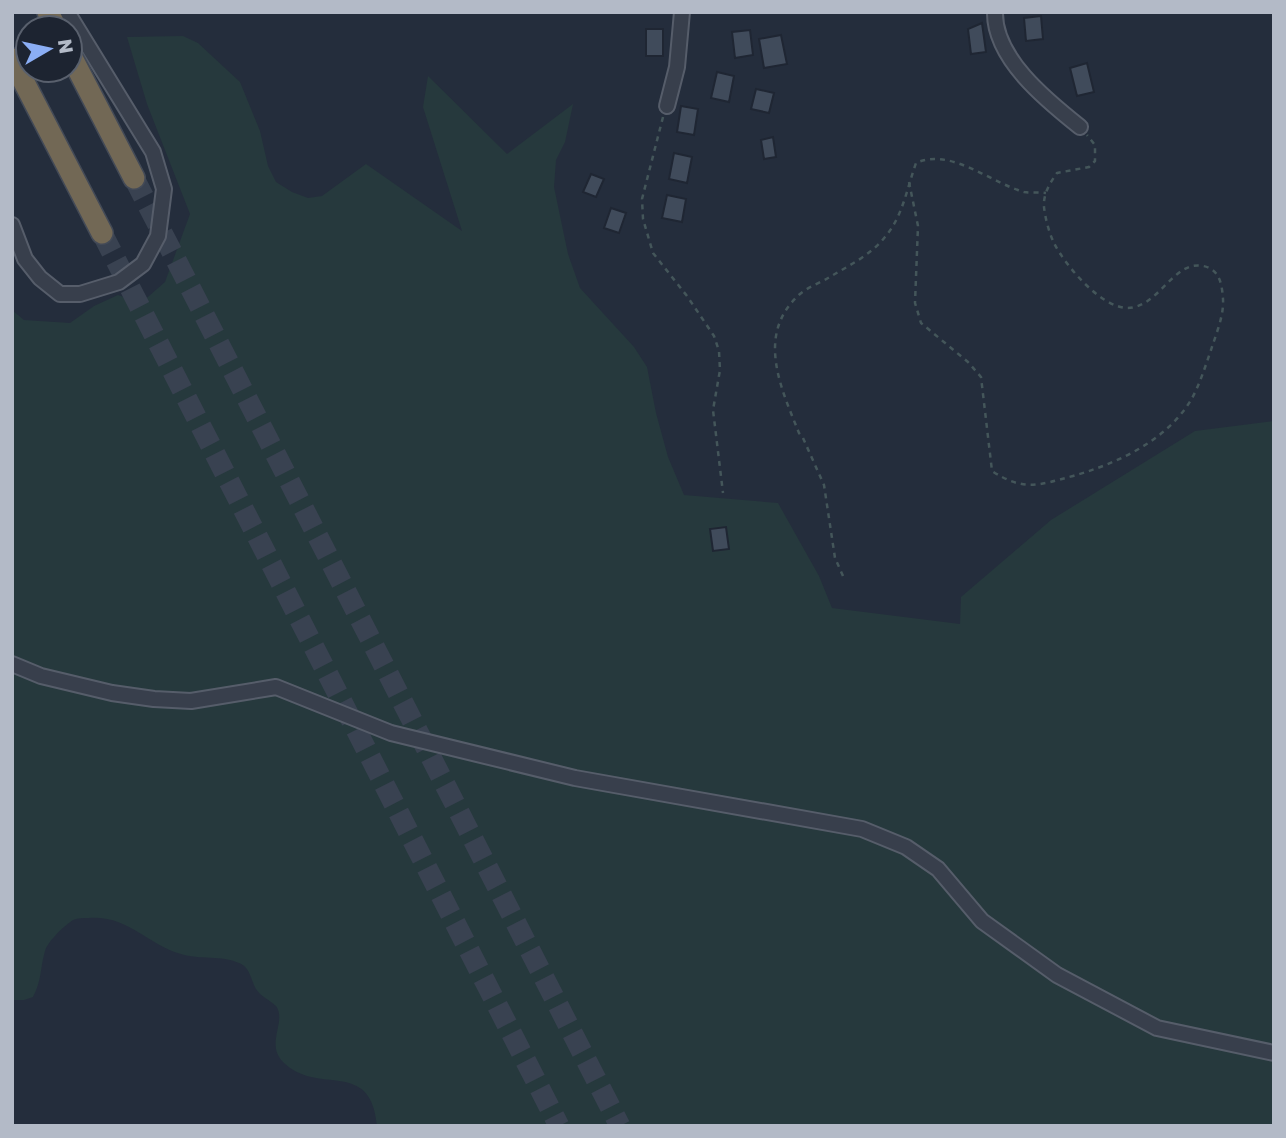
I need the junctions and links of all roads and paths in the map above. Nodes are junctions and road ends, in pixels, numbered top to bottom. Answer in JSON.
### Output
{"nodes":[{"id":1,"x":67,"y":12,"type":"edge"},
{"id":2,"x":682,"y":12,"type":"edge"},
{"id":3,"x":995,"y":12,"type":"edge"},
{"id":4,"x":12,"y":59,"type":"edge"},
{"id":5,"x":84,"y":81,"type":"edge"},
{"id":6,"x":667,"y":106,"type":"joint"},
{"id":7,"x":1080,"y":127,"type":"joint"},
{"id":8,"x":134,"y":178,"type":"tunnel mouth"},
{"id":9,"x":909,"y":182,"type":"junction"},
{"id":10,"x":1046,"y":193,"type":"junction"},
{"id":11,"x":12,"y":225,"type":"edge"},
{"id":12,"x":102,"y":233,"type":"tunnel mouth"},
{"id":13,"x":723,"y":493,"type":"dead end"},
{"id":14,"x":843,"y":576,"type":"dead end"},
{"id":15,"x":12,"y":664,"type":"edge"},
{"id":16,"x":1274,"y":1054,"type":"edge"}],
"edges":[{"from":1,"to":11,"type":"street"},
{"from":2,"to":6,"type":"street"},
{"from":3,"to":7,"type":"street"},
{"from":4,"to":12,"type":"highway"},
{"from":5,"to":8,"type":"highway"},
{"from":6,"to":13,"type":"path"},
{"from":7,"to":10,"type":"path"},
{"from":9,"to":10,"type":"path"},
{"from":9,"to":10,"type":"path"},
{"from":9,"to":14,"type":"path"},
{"from":15,"to":16,"type":"street"}]}
